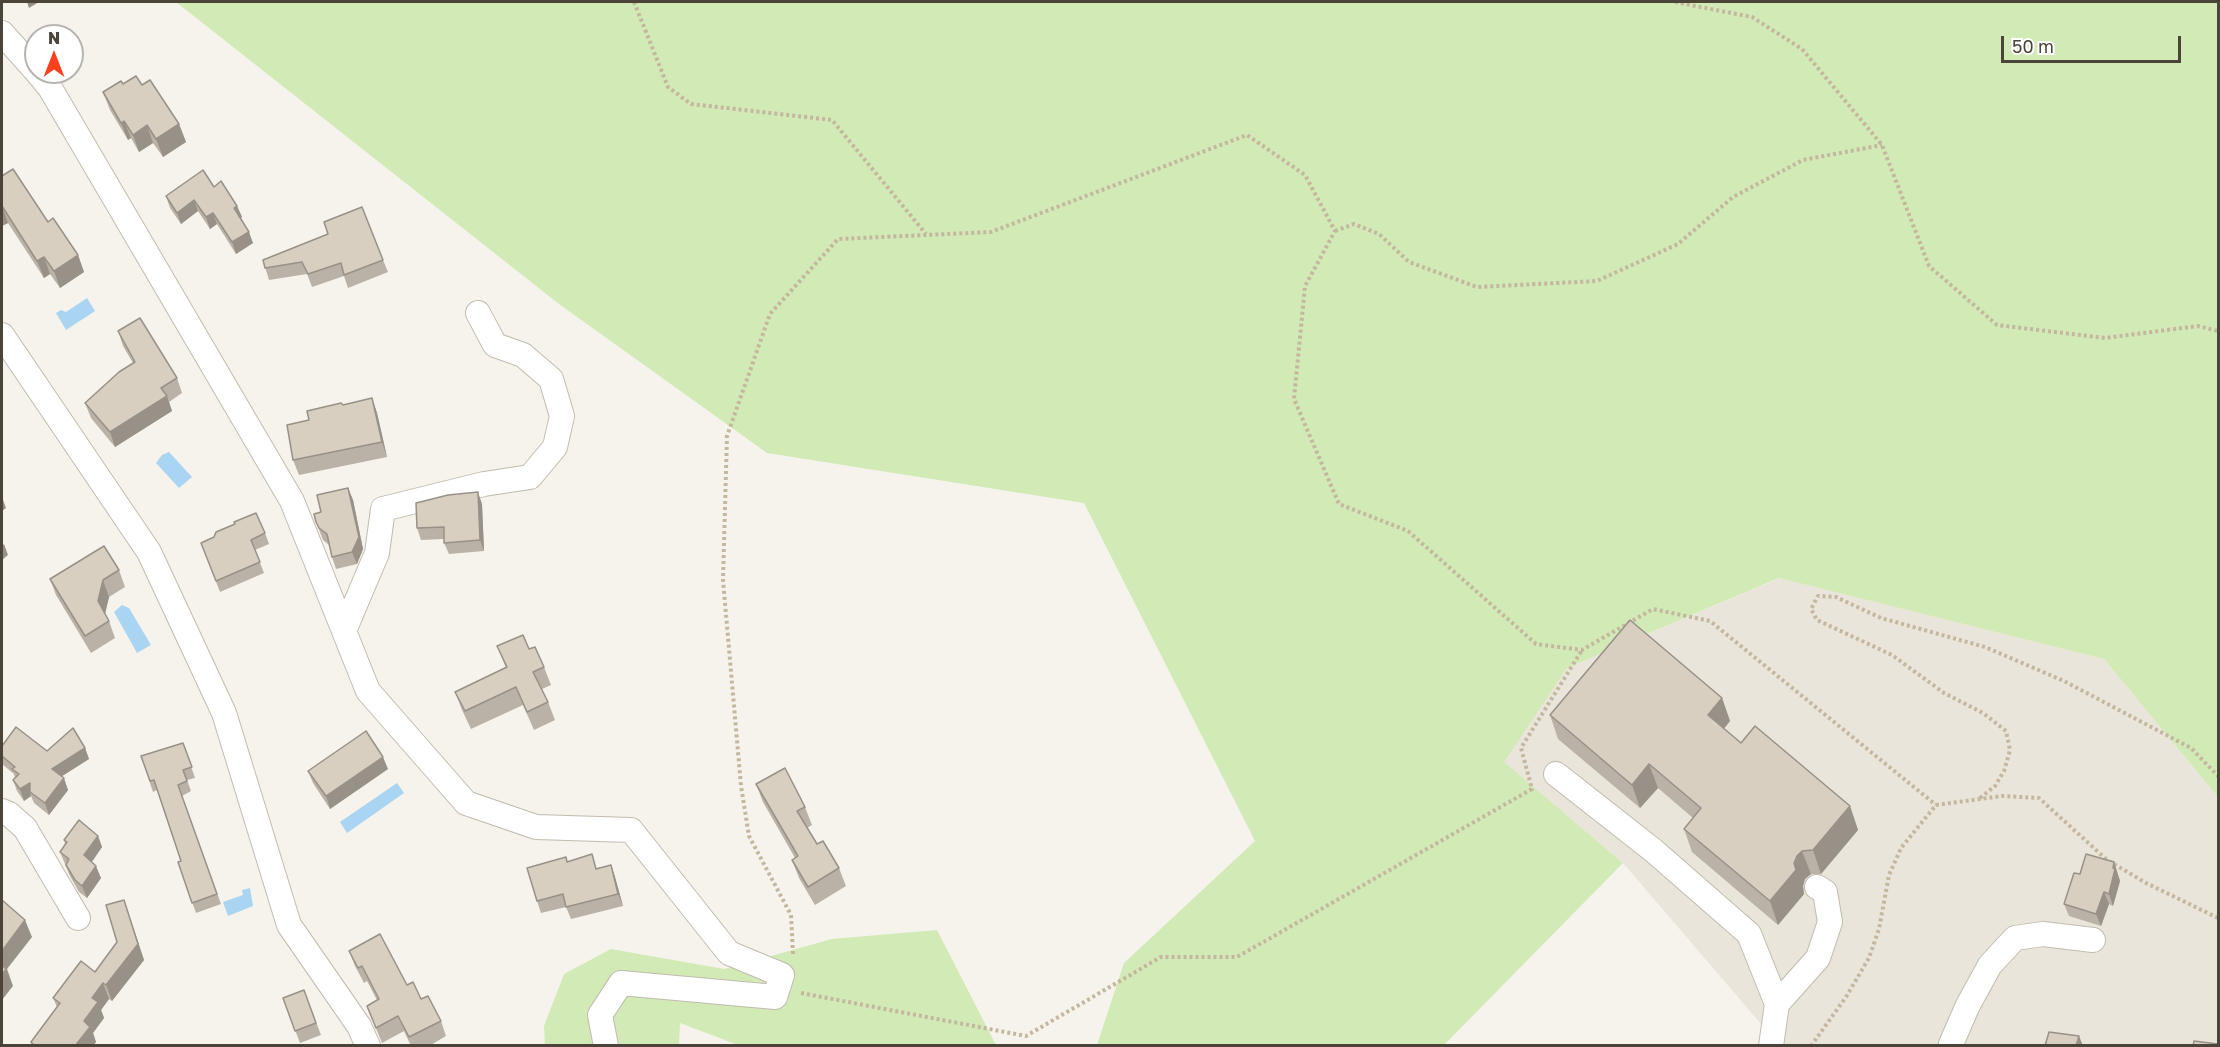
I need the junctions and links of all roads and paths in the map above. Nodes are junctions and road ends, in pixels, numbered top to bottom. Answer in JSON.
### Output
{"nodes":[{"id":1,"x":634,"y":2,"type":"edge"},
{"id":2,"x":1675,"y":2,"type":"edge"},
{"id":3,"x":2,"y":33,"type":"edge"},
{"id":4,"x":24,"y":58,"type":"edge"},
{"id":5,"x":47,"y":84,"type":"edge"},
{"id":6,"x":1882,"y":145,"type":"junction"},
{"id":7,"x":1335,"y":231,"type":"junction"},
{"id":8,"x":927,"y":234,"type":"junction"},
{"id":9,"x":478,"y":313,"type":"dead end"},
{"id":10,"x":2218,"y":331,"type":"edge"},
{"id":11,"x":2,"y":335,"type":"edge"},
{"id":12,"x":344,"y":631,"type":"junction"},
{"id":13,"x":1582,"y":650,"type":"junction"},
{"id":14,"x":1556,"y":774,"type":"dead end"},
{"id":15,"x":2218,"y":776,"type":"edge"},
{"id":16,"x":1980,"y":798,"type":"junction"},
{"id":17,"x":1936,"y":805,"type":"junction"},
{"id":18,"x":2,"y":811,"type":"edge"},
{"id":19,"x":1816,"y":887,"type":"dead end"},
{"id":20,"x":78,"y":918,"type":"dead end"},
{"id":21,"x":2218,"y":918,"type":"edge"},
{"id":22,"x":2093,"y":940,"type":"dead end"},
{"id":23,"x":779,"y":986,"type":"junction"},
{"id":24,"x":1778,"y":1005,"type":"junction"},
{"id":25,"x":1947,"y":1045,"type":"edge"},
{"id":26,"x":368,"y":1046,"type":"edge"},
{"id":27,"x":606,"y":1046,"type":"edge"},
{"id":28,"x":1771,"y":1046,"type":"edge"},
{"id":29,"x":1810,"y":1046,"type":"edge"}],
"edges":[{"from":1,"to":8,"type":"path"},
{"from":2,"to":6,"type":"path"},
{"from":3,"to":4,"type":"street"},
{"from":5,"to":12,"type":"street"},
{"from":6,"to":7,"type":"path"},
{"from":6,"to":10,"type":"path"},
{"from":7,"to":8,"type":"path"},
{"from":7,"to":13,"type":"path"},
{"from":8,"to":23,"type":"path"},
{"from":9,"to":12,"type":"street"},
{"from":11,"to":26,"type":"street"},
{"from":12,"to":23,"type":"street"},
{"from":13,"to":17,"type":"path"},
{"from":13,"to":23,"type":"path"},
{"from":14,"to":24,"type":"street"},
{"from":15,"to":16,"type":"path"},
{"from":16,"to":17,"type":"path"},
{"from":16,"to":21,"type":"path"},
{"from":17,"to":29,"type":"path"},
{"from":18,"to":20,"type":"street"},
{"from":19,"to":24,"type":"street"},
{"from":22,"to":25,"type":"street"},
{"from":23,"to":27,"type":"street"},
{"from":24,"to":28,"type":"street"}]}
